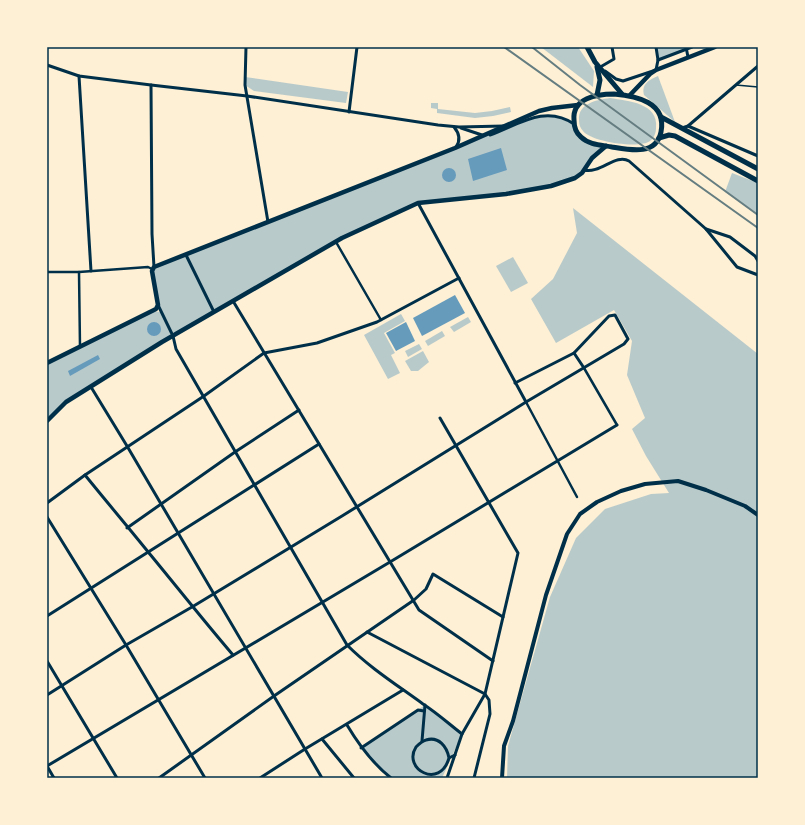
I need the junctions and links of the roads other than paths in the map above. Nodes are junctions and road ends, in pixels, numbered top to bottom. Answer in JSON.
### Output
{"nodes":[{"id":1,"x":246,"y":47,"type":"edge"},
{"id":2,"x":357,"y":47,"type":"edge"},
{"id":3,"x":586,"y":47,"type":"edge"},
{"id":4,"x":612,"y":47,"type":"edge"},
{"id":5,"x":656,"y":47,"type":"edge"},
{"id":6,"x":692,"y":47,"type":"edge"},
{"id":7,"x":715,"y":47,"type":"edge"},
{"id":8,"x":686,"y":48,"type":"edge"},
{"id":9,"x":688,"y":57,"type":"junction"},
{"id":10,"x":658,"y":60,"type":"junction"},
{"id":11,"x":595,"y":62,"type":"junction"},
{"id":12,"x":47,"y":65,"type":"edge"},
{"id":13,"x":602,"y":66,"type":"junction"},
{"id":14,"x":758,"y":66,"type":"edge"},
{"id":15,"x":656,"y":70,"type":"junction"},
{"id":16,"x":79,"y":76,"type":"junction"},
{"id":17,"x":151,"y":85,"type":"junction"},
{"id":18,"x":736,"y":85,"type":"junction"},
{"id":19,"x":758,"y":87,"type":"edge"},
{"id":20,"x":622,"y":94,"type":"junction"},
{"id":21,"x":597,"y":95,"type":"junction"},
{"id":22,"x":630,"y":95,"type":"junction"},
{"id":23,"x":247,"y":96,"type":"junction"},
{"id":24,"x":578,"y":105,"type":"junction"},
{"id":25,"x":349,"y":112,"type":"junction"},
{"id":26,"x":661,"y":117,"type":"junction"},
{"id":27,"x":574,"y":124,"type":"junction"},
{"id":28,"x":508,"y":126,"type":"junction"},
{"id":29,"x":688,"y":126,"type":"junction"},
{"id":30,"x":454,"y":127,"type":"junction"},
{"id":31,"x":459,"y":127,"type":"junction"},
{"id":32,"x":682,"y":128,"type":"junction"},
{"id":33,"x":484,"y":136,"type":"junction"},
{"id":34,"x":659,"y":138,"type":"junction"},
{"id":35,"x":606,"y":146,"type":"junction"},
{"id":36,"x":455,"y":148,"type":"junction"},
{"id":37,"x":758,"y":156,"type":"edge"},
{"id":38,"x":758,"y":169,"type":"edge"},
{"id":39,"x":584,"y":170,"type":"junction"},
{"id":40,"x":758,"y":180,"type":"edge"},
{"id":41,"x":418,"y":202,"type":"junction"},
{"id":42,"x":268,"y":222,"type":"junction"},
{"id":43,"x":706,"y":229,"type":"junction"},
{"id":44,"x":336,"y":241,"type":"junction"},
{"id":45,"x":186,"y":255,"type":"junction"},
{"id":46,"x":758,"y":261,"type":"edge"},
{"id":47,"x":153,"y":268,"type":"junction"},
{"id":48,"x":91,"y":271,"type":"junction"},
{"id":49,"x":47,"y":272,"type":"edge"},
{"id":50,"x":79,"y":272,"type":"junction"},
{"id":51,"x":758,"y":275,"type":"edge"},
{"id":52,"x":459,"y":278,"type":"junction"},
{"id":53,"x":233,"y":301,"type":"junction"},
{"id":54,"x":158,"y":305,"type":"junction"},
{"id":55,"x":153,"y":311,"type":"junction"},
{"id":56,"x":160,"y":312,"type":"junction"},
{"id":57,"x":214,"y":312,"type":"junction"},
{"id":58,"x":381,"y":320,"type":"junction"},
{"id":59,"x":172,"y":335,"type":"junction"},
{"id":60,"x":80,"y":347,"type":"junction"},
{"id":61,"x":574,"y":352,"type":"junction"},
{"id":62,"x":264,"y":353,"type":"junction"},
{"id":63,"x":47,"y":364,"type":"edge"},
{"id":64,"x":584,"y":368,"type":"junction"},
{"id":65,"x":515,"y":383,"type":"junction"},
{"id":66,"x":91,"y":387,"type":"junction"},
{"id":67,"x":204,"y":396,"type":"junction"},
{"id":68,"x":526,"y":402,"type":"junction"},
{"id":69,"x":299,"y":410,"type":"junction"},
{"id":70,"x":440,"y":418,"type":"dead end"},
{"id":71,"x":47,"y":420,"type":"edge"},
{"id":72,"x":617,"y":425,"type":"joint"},
{"id":73,"x":319,"y":444,"type":"junction"},
{"id":74,"x":456,"y":445,"type":"junction"},
{"id":75,"x":127,"y":446,"type":"junction"},
{"id":76,"x":235,"y":452,"type":"junction"},
{"id":77,"x":557,"y":461,"type":"junction"},
{"id":78,"x":85,"y":475,"type":"junction"},
{"id":79,"x":254,"y":485,"type":"junction"},
{"id":80,"x":577,"y":497,"type":"dead end"},
{"id":81,"x":488,"y":502,"type":"junction"},
{"id":82,"x":47,"y":503,"type":"edge"},
{"id":83,"x":160,"y":504,"type":"junction"},
{"id":84,"x":357,"y":507,"type":"junction"},
{"id":85,"x":758,"y":515,"type":"edge"},
{"id":86,"x":47,"y":517,"type":"edge"},
{"id":87,"x":127,"y":528,"type":"junction"},
{"id":88,"x":178,"y":534,"type":"junction"},
{"id":89,"x":290,"y":548,"type":"junction"},
{"id":90,"x":149,"y":552,"type":"junction"},
{"id":91,"x":390,"y":562,"type":"junction"},
{"id":92,"x":91,"y":588,"type":"junction"},
{"id":93,"x":213,"y":594,"type":"junction"},
{"id":94,"x":414,"y":600,"type":"junction"},
{"id":95,"x":322,"y":603,"type":"junction"},
{"id":96,"x":192,"y":607,"type":"junction"},
{"id":97,"x":47,"y":616,"type":"edge"},
{"id":98,"x":503,"y":617,"type":"junction"},
{"id":99,"x":367,"y":632,"type":"junction"},
{"id":100,"x":126,"y":645,"type":"junction"},
{"id":101,"x":347,"y":645,"type":"junction"},
{"id":102,"x":245,"y":647,"type":"junction"},
{"id":103,"x":233,"y":655,"type":"junction"},
{"id":104,"x":47,"y":661,"type":"edge"},
{"id":105,"x":493,"y":661,"type":"junction"},
{"id":106,"x":62,"y":686,"type":"junction"},
{"id":107,"x":403,"y":690,"type":"junction"},
{"id":108,"x":485,"y":694,"type":"junction"},
{"id":109,"x":47,"y":695,"type":"edge"},
{"id":110,"x":274,"y":696,"type":"junction"},
{"id":111,"x":158,"y":700,"type":"junction"},
{"id":112,"x":424,"y":705,"type":"junction"},
{"id":113,"x":424,"y":711,"type":"junction"},
{"id":114,"x":347,"y":725,"type":"junction"},
{"id":115,"x":462,"y":734,"type":"junction"},
{"id":116,"x":93,"y":739,"type":"junction"},
{"id":117,"x":322,"y":739,"type":"junction"},
{"id":118,"x":422,"y":741,"type":"junction"},
{"id":119,"x":361,"y":748,"type":"junction"},
{"id":120,"x":305,"y":749,"type":"junction"},
{"id":121,"x":191,"y":755,"type":"junction"},
{"id":122,"x":455,"y":755,"type":"junction"},
{"id":123,"x":449,"y":758,"type":"junction"},
{"id":124,"x":47,"y":766,"type":"edge"},
{"id":125,"x":446,"y":766,"type":"junction"},
{"id":126,"x":449,"y":773,"type":"junction"},
{"id":127,"x":54,"y":778,"type":"edge"},
{"id":128,"x":116,"y":778,"type":"edge"},
{"id":129,"x":159,"y":778,"type":"edge"},
{"id":130,"x":205,"y":778,"type":"edge"},
{"id":131,"x":260,"y":778,"type":"edge"},
{"id":132,"x":322,"y":778,"type":"edge"},
{"id":133,"x":354,"y":778,"type":"edge"},
{"id":134,"x":391,"y":778,"type":"edge"},
{"id":135,"x":447,"y":778,"type":"edge"},
{"id":136,"x":474,"y":778,"type":"edge"},
{"id":137,"x":502,"y":778,"type":"edge"}],
"edges":[{"from":1,"to":23,"type":"street"},
{"from":2,"to":25,"type":"street"},
{"from":3,"to":11,"type":"highway"},
{"from":4,"to":13,"type":"street"},
{"from":5,"to":10,"type":"street"},
{"from":6,"to":8,"type":"street"},
{"from":7,"to":9,"type":"main road"},
{"from":8,"to":9,"type":"street"},
{"from":8,"to":10,"type":"street"},
{"from":9,"to":15,"type":"main road"},
{"from":10,"to":15,"type":"street"},
{"from":11,"to":13,"type":"street"},
{"from":11,"to":20,"type":"highway"},
{"from":11,"to":21,"type":"highway"},
{"from":12,"to":16,"type":"street"},
{"from":13,"to":15,"type":"street"},
{"from":14,"to":18,"type":"street"},
{"from":15,"to":22,"type":"main road"},
{"from":16,"to":17,"type":"street"},
{"from":16,"to":48,"type":"street"},
{"from":17,"to":23,"type":"street"},
{"from":17,"to":47,"type":"street"},
{"from":18,"to":19,"type":"lane"},
{"from":18,"to":29,"type":"street"},
{"from":20,"to":21,"type":"highway"},
{"from":20,"to":22,"type":"highway"},
{"from":21,"to":24,"type":"highway"},
{"from":22,"to":26,"type":"highway"},
{"from":23,"to":25,"type":"street"},
{"from":23,"to":42,"type":"street"},
{"from":24,"to":27,"type":"highway"},
{"from":24,"to":28,"type":"main road"},
{"from":25,"to":30,"type":"street"},
{"from":26,"to":32,"type":"highway"},
{"from":26,"to":34,"type":"highway"},
{"from":27,"to":33,"type":"street"},
{"from":27,"to":35,"type":"highway"},
{"from":28,"to":31,"type":"street"},
{"from":28,"to":33,"type":"main road"},
{"from":29,"to":32,"type":"street"},
{"from":29,"to":37,"type":"street"},
{"from":30,"to":31,"type":"street"},
{"from":30,"to":36,"type":"street"},
{"from":31,"to":33,"type":"street"},
{"from":32,"to":38,"type":"highway"},
{"from":33,"to":36,"type":"main road"},
{"from":34,"to":35,"type":"highway"},
{"from":34,"to":40,"type":"highway"},
{"from":35,"to":39,"type":"main road"},
{"from":36,"to":42,"type":"main road"},
{"from":39,"to":41,"type":"main road"},
{"from":39,"to":43,"type":"street"},
{"from":41,"to":44,"type":"main road"},
{"from":41,"to":52,"type":"street"},
{"from":42,"to":45,"type":"main road"},
{"from":43,"to":46,"type":"street"},
{"from":43,"to":51,"type":"street"},
{"from":44,"to":53,"type":"main road"},
{"from":44,"to":58,"type":"street"},
{"from":45,"to":47,"type":"main road"},
{"from":45,"to":57,"type":"street"},
{"from":47,"to":48,"type":"street"},
{"from":47,"to":54,"type":"main road"},
{"from":48,"to":50,"type":"street"},
{"from":49,"to":50,"type":"street"},
{"from":50,"to":60,"type":"street"},
{"from":52,"to":58,"type":"street"},
{"from":52,"to":65,"type":"street"},
{"from":53,"to":57,"type":"main road"},
{"from":53,"to":62,"type":"street"},
{"from":54,"to":55,"type":"main road"},
{"from":54,"to":56,"type":"street"},
{"from":55,"to":56,"type":"street"},
{"from":55,"to":60,"type":"main road"},
{"from":56,"to":59,"type":"street"},
{"from":57,"to":59,"type":"main road"},
{"from":58,"to":62,"type":"street"},
{"from":59,"to":66,"type":"main road"},
{"from":59,"to":67,"type":"street"},
{"from":60,"to":63,"type":"main road"},
{"from":61,"to":64,"type":"street"},
{"from":61,"to":64,"type":"street"},
{"from":61,"to":65,"type":"street"},
{"from":62,"to":67,"type":"street"},
{"from":62,"to":69,"type":"street"},
{"from":64,"to":68,"type":"street"},
{"from":64,"to":72,"type":"street"},
{"from":65,"to":68,"type":"street"},
{"from":66,"to":71,"type":"main road"},
{"from":66,"to":75,"type":"street"},
{"from":67,"to":75,"type":"street"},
{"from":67,"to":76,"type":"street"},
{"from":68,"to":74,"type":"street"},
{"from":68,"to":77,"type":"street"},
{"from":69,"to":73,"type":"street"},
{"from":69,"to":76,"type":"street"},
{"from":70,"to":74,"type":"street"},
{"from":72,"to":77,"type":"street"},
{"from":73,"to":79,"type":"street"},
{"from":73,"to":84,"type":"street"},
{"from":74,"to":81,"type":"street"},
{"from":74,"to":84,"type":"street"},
{"from":75,"to":78,"type":"street"},
{"from":75,"to":83,"type":"street"},
{"from":76,"to":79,"type":"street"},
{"from":76,"to":83,"type":"street"},
{"from":77,"to":80,"type":"street"},
{"from":77,"to":81,"type":"street"},
{"from":78,"to":82,"type":"street"},
{"from":78,"to":87,"type":"street"},
{"from":79,"to":88,"type":"street"},
{"from":79,"to":89,"type":"street"},
{"from":81,"to":91,"type":"street"},
{"from":81,"to":98,"type":"street"},
{"from":83,"to":87,"type":"street"},
{"from":83,"to":88,"type":"street"},
{"from":84,"to":89,"type":"street"},
{"from":84,"to":91,"type":"street"},
{"from":85,"to":137,"type":"street"},
{"from":86,"to":92,"type":"street"},
{"from":87,"to":90,"type":"street"},
{"from":88,"to":90,"type":"street"},
{"from":88,"to":93,"type":"street"},
{"from":89,"to":93,"type":"street"},
{"from":89,"to":95,"type":"street"},
{"from":90,"to":92,"type":"street"},
{"from":90,"to":96,"type":"street"},
{"from":91,"to":94,"type":"street"},
{"from":91,"to":95,"type":"street"},
{"from":92,"to":97,"type":"street"},
{"from":92,"to":100,"type":"street"},
{"from":93,"to":96,"type":"street"},
{"from":93,"to":102,"type":"street"},
{"from":94,"to":98,"type":"street"},
{"from":94,"to":99,"type":"street"},
{"from":94,"to":105,"type":"street"},
{"from":95,"to":101,"type":"street"},
{"from":95,"to":102,"type":"street"},
{"from":96,"to":100,"type":"street"},
{"from":96,"to":103,"type":"street"},
{"from":98,"to":105,"type":"street"},
{"from":99,"to":101,"type":"street"},
{"from":99,"to":108,"type":"street"},
{"from":100,"to":106,"type":"street"},
{"from":100,"to":111,"type":"street"},
{"from":101,"to":107,"type":"street"},
{"from":101,"to":110,"type":"street"},
{"from":102,"to":103,"type":"street"},
{"from":102,"to":110,"type":"street"},
{"from":103,"to":111,"type":"street"},
{"from":104,"to":106,"type":"street"},
{"from":105,"to":108,"type":"street"},
{"from":106,"to":109,"type":"street"},
{"from":106,"to":116,"type":"street"},
{"from":107,"to":112,"type":"street"},
{"from":107,"to":114,"type":"street"},
{"from":108,"to":115,"type":"street"},
{"from":108,"to":136,"type":"street"},
{"from":110,"to":120,"type":"street"},
{"from":110,"to":121,"type":"street"},
{"from":111,"to":116,"type":"street"},
{"from":111,"to":121,"type":"street"},
{"from":112,"to":113,"type":"street"},
{"from":112,"to":115,"type":"street"},
{"from":113,"to":118,"type":"street"},
{"from":113,"to":119,"type":"street"},
{"from":114,"to":117,"type":"street"},
{"from":114,"to":119,"type":"street"},
{"from":115,"to":122,"type":"street"},
{"from":116,"to":124,"type":"street"},
{"from":116,"to":128,"type":"street"},
{"from":117,"to":120,"type":"street"},
{"from":117,"to":133,"type":"street"},
{"from":118,"to":123,"type":"street"},
{"from":118,"to":125,"type":"street"},
{"from":119,"to":134,"type":"street"},
{"from":120,"to":131,"type":"street"},
{"from":120,"to":132,"type":"street"},
{"from":121,"to":129,"type":"street"},
{"from":121,"to":130,"type":"street"},
{"from":122,"to":123,"type":"street"},
{"from":122,"to":126,"type":"street"},
{"from":123,"to":125,"type":"street"},
{"from":124,"to":127,"type":"street"},
{"from":125,"to":126,"type":"street"},
{"from":126,"to":135,"type":"street"}]}
